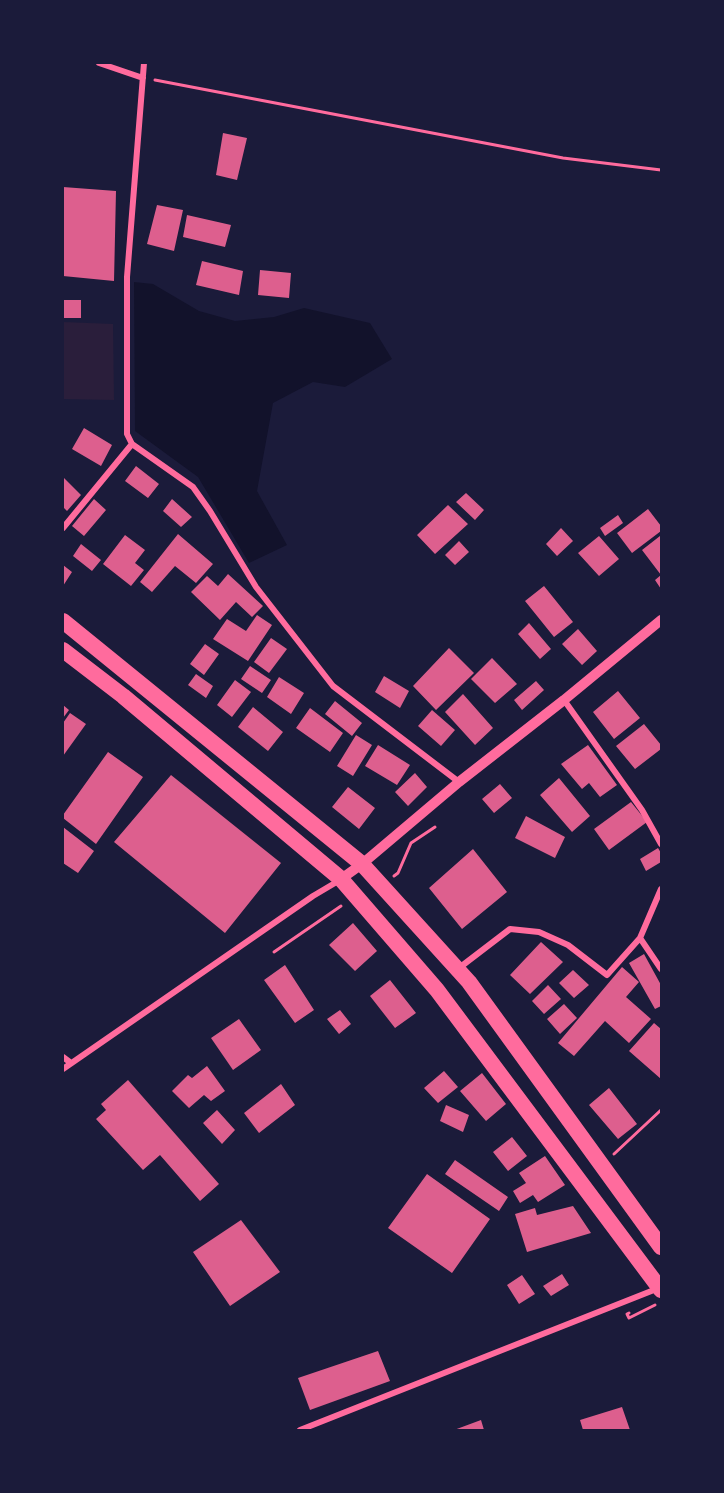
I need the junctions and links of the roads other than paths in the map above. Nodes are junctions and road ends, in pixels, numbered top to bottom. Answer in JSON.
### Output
{"nodes":[{"id":1,"x":99,"y":63,"type":"edge"},
{"id":2,"x":144,"y":63,"type":"edge"},
{"id":3,"x":142,"y":78,"type":"junction"},
{"id":4,"x":132,"y":444,"type":"junction"},
{"id":5,"x":63,"y":528,"type":"edge"},
{"id":6,"x":661,"y":620,"type":"edge"},
{"id":7,"x":63,"y":621,"type":"edge"},
{"id":8,"x":63,"y":650,"type":"edge"},
{"id":9,"x":564,"y":700,"type":"junction"},
{"id":10,"x":459,"y":782,"type":"junction"},
{"id":11,"x":661,"y":843,"type":"edge"},
{"id":12,"x":362,"y":864,"type":"junction"},
{"id":13,"x":341,"y":879,"type":"junction"},
{"id":14,"x":661,"y":889,"type":"edge"},
{"id":15,"x":640,"y":938,"type":"junction"},
{"id":16,"x":661,"y":969,"type":"edge"},
{"id":17,"x":457,"y":970,"type":"junction"},
{"id":18,"x":63,"y":1057,"type":"edge"},
{"id":19,"x":71,"y":1063,"type":"junction"},
{"id":20,"x":63,"y":1069,"type":"edge"},
{"id":21,"x":661,"y":1247,"type":"edge"},
{"id":22,"x":660,"y":1289,"type":"edge"},
{"id":23,"x":300,"y":1430,"type":"edge"}],
"edges":[{"from":1,"to":3,"type":"street"},
{"from":2,"to":3,"type":"street"},
{"from":3,"to":4,"type":"street"},
{"from":4,"to":5,"type":"street"},
{"from":4,"to":10,"type":"street"},
{"from":6,"to":9,"type":"street"},
{"from":7,"to":12,"type":"highway"},
{"from":8,"to":13,"type":"highway"},
{"from":9,"to":10,"type":"street"},
{"from":9,"to":11,"type":"street"},
{"from":10,"to":12,"type":"street"},
{"from":12,"to":13,"type":"street"},
{"from":12,"to":17,"type":"highway"},
{"from":13,"to":19,"type":"street"},
{"from":13,"to":22,"type":"highway"},
{"from":14,"to":15,"type":"street"},
{"from":15,"to":16,"type":"street"},
{"from":15,"to":17,"type":"street"},
{"from":17,"to":21,"type":"highway"},
{"from":18,"to":19,"type":"street"},
{"from":19,"to":20,"type":"street"},
{"from":22,"to":23,"type":"street"}]}
